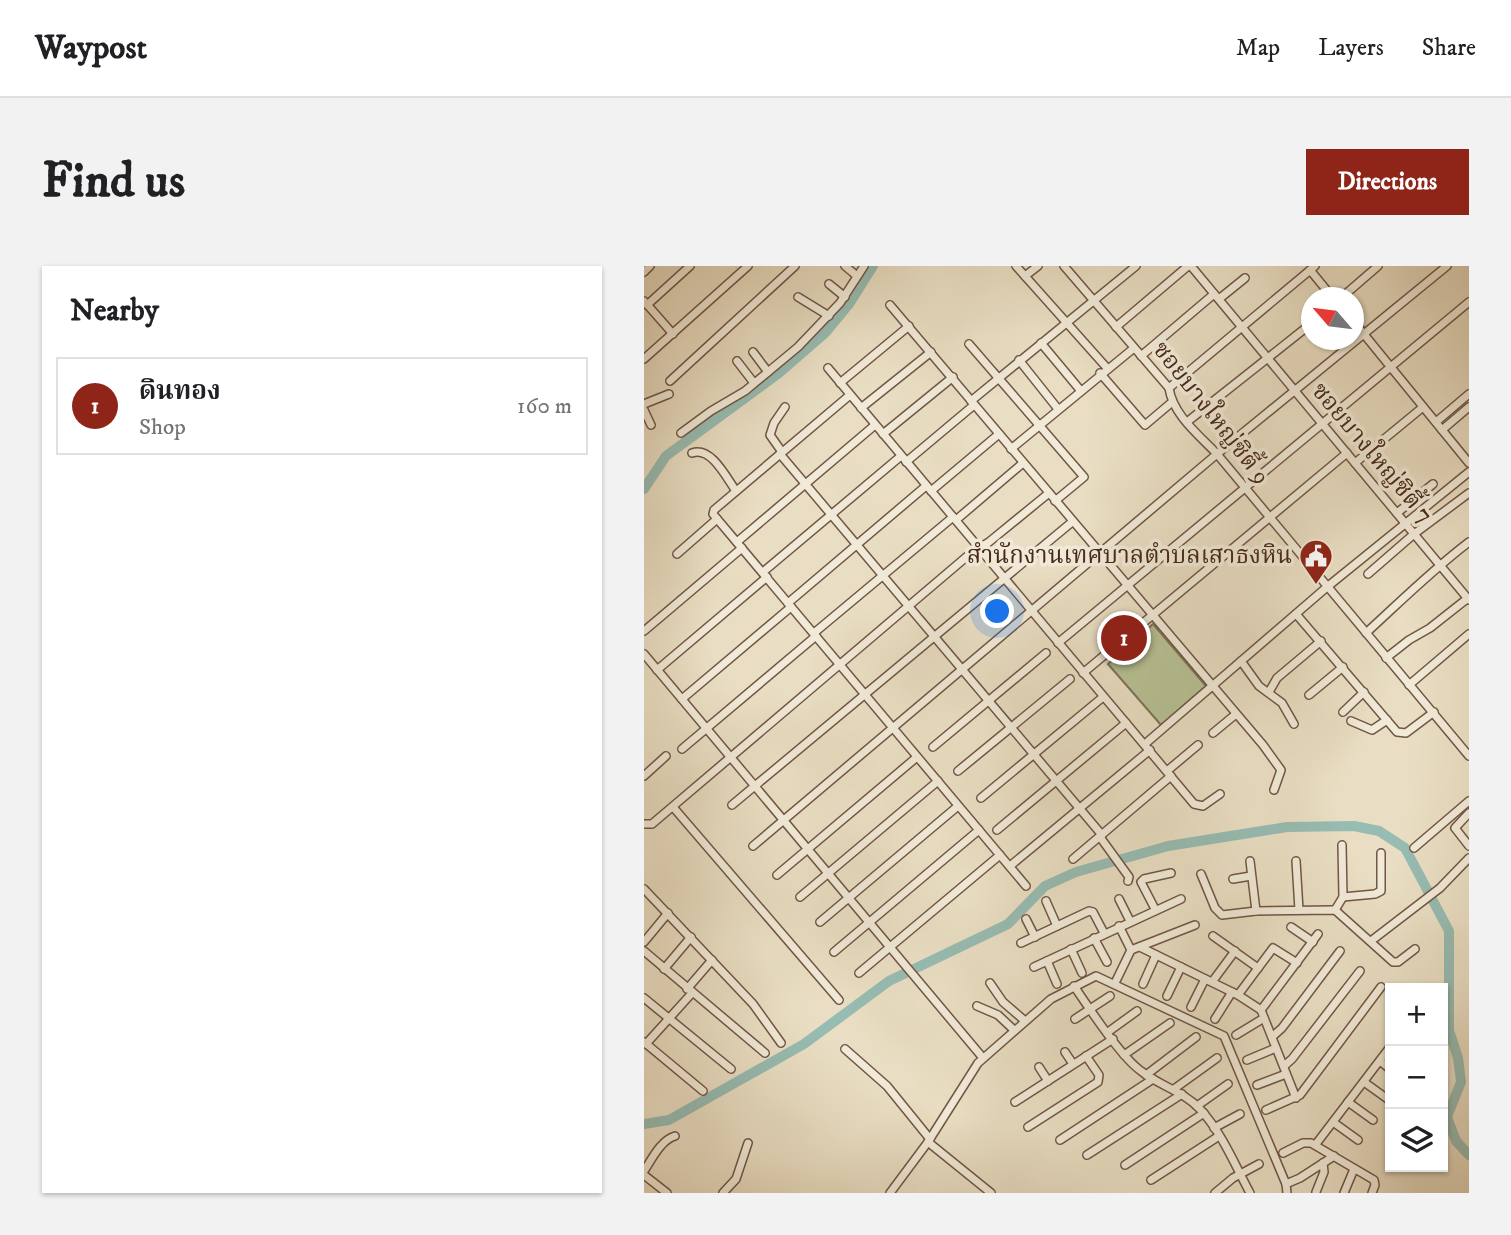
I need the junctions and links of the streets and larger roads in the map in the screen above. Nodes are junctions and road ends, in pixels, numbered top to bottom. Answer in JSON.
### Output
{"nodes":[{"id":1,"x":650,"y":266,"type":"edge"},
{"id":2,"x":690,"y":266,"type":"edge"},
{"id":3,"x":748,"y":266,"type":"edge"},
{"id":4,"x":795,"y":266,"type":"edge"},
{"id":5,"x":845,"y":266,"type":"edge"},
{"id":6,"x":864,"y":266,"type":"edge"},
{"id":7,"x":1016,"y":266,"type":"edge"},
{"id":8,"x":1038,"y":266,"type":"edge"},
{"id":9,"x":1064,"y":266,"type":"edge"},
{"id":10,"x":1078,"y":266,"type":"edge"},
{"id":11,"x":1136,"y":266,"type":"edge"},
{"id":12,"x":1189,"y":266,"type":"edge"},
{"id":13,"x":1378,"y":266,"type":"edge"},
{"id":14,"x":1446,"y":266,"type":"edge"},
{"id":15,"x":1313,"y":268,"type":"edge"},
{"id":16,"x":644,"y":272,"type":"edge"},
{"id":17,"x":1070,"y":273,"type":"junction"},
{"id":18,"x":857,"y":276,"type":"junction"},
{"id":19,"x":1025,"y":276,"type":"junction"},
{"id":20,"x":1245,"y":278,"type":"dead end"},
{"id":21,"x":829,"y":284,"type":"dead end"},
{"id":22,"x":1326,"y":287,"type":"edge"},
{"id":23,"x":1354,"y":287,"type":"edge"},
{"id":24,"x":799,"y":297,"type":"dead end"},
{"id":25,"x":845,"y":297,"type":"junction"},
{"id":26,"x":1217,"y":297,"type":"junction"},
{"id":27,"x":1094,"y":301,"type":"junction"},
{"id":28,"x":1469,"y":302,"type":"edge"},
{"id":29,"x":647,"y":305,"type":"edge"},
{"id":30,"x":890,"y":305,"type":"dead end"},
{"id":31,"x":644,"y":314,"type":"edge"},
{"id":32,"x":829,"y":316,"type":"junction"},
{"id":33,"x":1066,"y":324,"type":"junction"},
{"id":34,"x":909,"y":326,"type":"junction"},
{"id":35,"x":1116,"y":327,"type":"junction"},
{"id":36,"x":1242,"y":327,"type":"junction"},
{"id":37,"x":1301,"y":331,"type":"edge"},
{"id":38,"x":673,"y":334,"type":"junction"},
{"id":39,"x":1364,"y":335,"type":"joint"},
{"id":40,"x":1041,"y":343,"type":"junction"},
{"id":41,"x":969,"y":344,"type":"dead end"},
{"id":42,"x":1134,"y":348,"type":"junction"},
{"id":43,"x":1346,"y":350,"type":"edge"},
{"id":44,"x":753,"y":352,"type":"dead end"},
{"id":45,"x":931,"y":352,"type":"junction"},
{"id":46,"x":1141,"y":356,"type":"junction"},
{"id":47,"x":644,"y":359,"type":"edge"},
{"id":48,"x":1268,"y":359,"type":"junction"},
{"id":49,"x":1019,"y":360,"type":"junction"},
{"id":50,"x":737,"y":361,"type":"dead end"},
{"id":51,"x":1391,"y":367,"type":"junction"},
{"id":52,"x":828,"y":368,"type":"dead end"},
{"id":53,"x":1104,"y":371,"type":"junction"},
{"id":54,"x":768,"y":372,"type":"junction"},
{"id":55,"x":953,"y":377,"type":"junction"},
{"id":56,"x":997,"y":379,"type":"junction"},
{"id":57,"x":670,"y":381,"type":"dead end"},
{"id":58,"x":754,"y":383,"type":"junction"},
{"id":59,"x":840,"y":383,"type":"junction"},
{"id":60,"x":1169,"y":388,"type":"junction"},
{"id":61,"x":1080,"y":391,"type":"junction"},
{"id":62,"x":1296,"y":391,"type":"junction"},
{"id":63,"x":669,"y":394,"type":"dead end"},
{"id":64,"x":1469,"y":394,"type":"edge"},
{"id":65,"x":850,"y":395,"type":"junction"},
{"id":66,"x":1171,"y":402,"type":"junction"},
{"id":67,"x":973,"y":403,"type":"junction"},
{"id":68,"x":644,"y":404,"type":"edge"},
{"id":69,"x":785,"y":407,"type":"dead end"},
{"id":70,"x":1423,"y":407,"type":"junction"},
{"id":71,"x":1469,"y":407,"type":"edge"},
{"id":72,"x":862,"y":408,"type":"junction"},
{"id":73,"x":1058,"y":409,"type":"junction"},
{"id":74,"x":644,"y":410,"type":"edge"},
{"id":75,"x":1187,"y":422,"type":"junction"},
{"id":76,"x":1436,"y":422,"type":"junction"},
{"id":77,"x":1322,"y":424,"type":"junction"},
{"id":78,"x":651,"y":425,"type":"dead end"},
{"id":79,"x":875,"y":425,"type":"junction"},
{"id":80,"x":1040,"y":425,"type":"junction"},
{"id":81,"x":1442,"y":430,"type":"junction"},
{"id":82,"x":681,"y":433,"type":"dead end"},
{"id":83,"x":883,"y":434,"type":"junction"},
{"id":84,"x":999,"y":434,"type":"junction"},
{"id":85,"x":1012,"y":449,"type":"junction"},
{"id":86,"x":692,"y":453,"type":"dead end"},
{"id":87,"x":781,"y":453,"type":"junction"},
{"id":88,"x":1347,"y":453,"type":"junction"},
{"id":89,"x":1217,"y":454,"type":"junction"},
{"id":90,"x":904,"y":459,"type":"junction"},
{"id":91,"x":1023,"y":463,"type":"junction"},
{"id":92,"x":1355,"y":463,"type":"junction"},
{"id":93,"x":1469,"y":463,"type":"edge"},
{"id":94,"x":1469,"y":472,"type":"edge"},
{"id":95,"x":806,"y":484,"type":"junction"},
{"id":96,"x":1433,"y":484,"type":"dead end"},
{"id":97,"x":1244,"y":487,"type":"junction"},
{"id":98,"x":929,"y":489,"type":"junction"},
{"id":99,"x":736,"y":491,"type":"junction"},
{"id":100,"x":1049,"y":493,"type":"junction"},
{"id":101,"x":1469,"y":493,"type":"edge"},
{"id":102,"x":1055,"y":501,"type":"junction"},
{"id":103,"x":1397,"y":513,"type":"junction"},
{"id":104,"x":832,"y":514,"type":"junction"},
{"id":105,"x":954,"y":518,"type":"junction"},
{"id":106,"x":1268,"y":518,"type":"junction"},
{"id":107,"x":717,"y":519,"type":"junction"},
{"id":108,"x":1072,"y":522,"type":"junction"},
{"id":109,"x":1406,"y":524,"type":"junction"},
{"id":110,"x":1414,"y":534,"type":"junction"},
{"id":111,"x":1469,"y":542,"type":"edge"},
{"id":112,"x":739,"y":545,"type":"junction"},
{"id":113,"x":857,"y":545,"type":"junction"},
{"id":114,"x":979,"y":548,"type":"junction"},
{"id":115,"x":677,"y":554,"type":"dead end"},
{"id":116,"x":1100,"y":554,"type":"junction"},
{"id":117,"x":1439,"y":564,"type":"junction"},
{"id":118,"x":1368,"y":574,"type":"dead end"},
{"id":119,"x":765,"y":575,"type":"junction"},
{"id":120,"x":882,"y":576,"type":"junction"},
{"id":121,"x":1004,"y":579,"type":"junction"},
{"id":122,"x":1127,"y":586,"type":"junction"},
{"id":123,"x":1327,"y":587,"type":"junction"},
{"id":124,"x":1467,"y":594,"type":"edge"},
{"id":125,"x":789,"y":605,"type":"junction"},
{"id":126,"x":908,"y":606,"type":"junction"},
{"id":127,"x":1031,"y":611,"type":"junction"},
{"id":128,"x":1296,"y":614,"type":"junction"},
{"id":129,"x":1152,"y":615,"type":"junction"},
{"id":130,"x":644,"y":631,"type":"edge"},
{"id":131,"x":1366,"y":633,"type":"junction"},
{"id":132,"x":1469,"y":634,"type":"edge"},
{"id":133,"x":815,"y":635,"type":"junction"},
{"id":134,"x":933,"y":636,"type":"junction"},
{"id":135,"x":1321,"y":641,"type":"junction"},
{"id":136,"x":1058,"y":643,"type":"junction"},
{"id":137,"x":1046,"y":653,"type":"dead end"},
{"id":138,"x":644,"y":654,"type":"edge"},
{"id":139,"x":1387,"y":658,"type":"junction"},
{"id":140,"x":1241,"y":662,"type":"junction"},
{"id":141,"x":839,"y":666,"type":"junction"},
{"id":142,"x":1343,"y":667,"type":"junction"},
{"id":143,"x":961,"y":669,"type":"junction"},
{"id":144,"x":657,"y":670,"type":"junction"},
{"id":145,"x":1083,"y":673,"type":"junction"},
{"id":146,"x":1070,"y":679,"type":"dead end"},
{"id":147,"x":1212,"y":685,"type":"junction"},
{"id":148,"x":1409,"y":685,"type":"junction"},
{"id":149,"x":1269,"y":692,"type":"junction"},
{"id":150,"x":1364,"y":692,"type":"junction"},
{"id":151,"x":865,"y":695,"type":"junction"},
{"id":152,"x":1309,"y":695,"type":"dead end"},
{"id":153,"x":1103,"y":697,"type":"junction"},
{"id":154,"x":682,"y":699,"type":"junction"},
{"id":155,"x":988,"y":701,"type":"junction"},
{"id":156,"x":1343,"y":712,"type":"dead end"},
{"id":157,"x":1434,"y":712,"type":"junction"},
{"id":158,"x":1236,"y":714,"type":"junction"},
{"id":159,"x":1387,"y":720,"type":"junction"},
{"id":160,"x":1351,"y":721,"type":"dead end"},
{"id":161,"x":1126,"y":723,"type":"junction"},
{"id":162,"x":1294,"y":724,"type":"dead end"},
{"id":163,"x":892,"y":727,"type":"junction"},
{"id":164,"x":1011,"y":728,"type":"junction"},
{"id":165,"x":706,"y":729,"type":"junction"},
{"id":166,"x":1213,"y":733,"type":"dead end"},
{"id":167,"x":1469,"y":740,"type":"edge"},
{"id":168,"x":1198,"y":745,"type":"dead end"},
{"id":169,"x":933,"y":747,"type":"dead end"},
{"id":170,"x":1147,"y":747,"type":"junction"},
{"id":171,"x":682,"y":749,"type":"dead end"},
{"id":172,"x":1466,"y":751,"type":"edge"},
{"id":173,"x":1033,"y":755,"type":"junction"},
{"id":174,"x":666,"y":757,"type":"dead end"},
{"id":175,"x":917,"y":757,"type":"junction"},
{"id":176,"x":731,"y":758,"type":"junction"},
{"id":177,"x":958,"y":771,"type":"dead end"},
{"id":178,"x":1169,"y":774,"type":"junction"},
{"id":179,"x":644,"y":776,"type":"edge"},
{"id":180,"x":938,"y":781,"type":"junction"},
{"id":181,"x":1056,"y":782,"type":"junction"},
{"id":182,"x":756,"y":787,"type":"junction"},
{"id":183,"x":1273,"y":790,"type":"dead end"},
{"id":184,"x":1220,"y":794,"type":"dead end"},
{"id":185,"x":981,"y":799,"type":"dead end"},
{"id":186,"x":1469,"y":801,"type":"edge"},
{"id":187,"x":732,"y":805,"type":"dead end"},
{"id":188,"x":958,"y":806,"type":"junction"},
{"id":189,"x":673,"y":807,"type":"junction"},
{"id":190,"x":1080,"y":809,"type":"junction"},
{"id":191,"x":1469,"y":813,"type":"edge"},
{"id":192,"x":783,"y":819,"type":"junction"},
{"id":193,"x":644,"y":824,"type":"edge"},
{"id":194,"x":979,"y":830,"type":"junction"},
{"id":195,"x":998,"y":830,"type":"dead end"},
{"id":196,"x":1101,"y":836,"type":"junction"},
{"id":197,"x":1342,"y":845,"type":"dead end"},
{"id":198,"x":753,"y":846,"type":"dead end"},
{"id":199,"x":1469,"y":846,"type":"edge"},
{"id":200,"x":1414,"y":848,"type":"dead end"},
{"id":201,"x":809,"y":849,"type":"junction"},
{"id":202,"x":1381,"y":853,"type":"dead end"},
{"id":203,"x":1000,"y":855,"type":"junction"},
{"id":204,"x":1073,"y":859,"type":"dead end"},
{"id":205,"x":1250,"y":861,"type":"dead end"},
{"id":206,"x":1296,"y":861,"type":"dead end"},
{"id":207,"x":1468,"y":863,"type":"edge"},
{"id":208,"x":1010,"y":866,"type":"junction"},
{"id":209,"x":828,"y":873,"type":"junction"},
{"id":210,"x":1171,"y":873,"type":"dead end"},
{"id":211,"x":1201,"y":874,"type":"dead end"},
{"id":212,"x":777,"y":875,"type":"dead end"},
{"id":213,"x":1251,"y":876,"type":"junction"},
{"id":214,"x":1233,"y":879,"type":"dead end"},
{"id":215,"x":1128,"y":881,"type":"dead end"},
{"id":216,"x":1026,"y":886,"type":"dead end"},
{"id":217,"x":645,"y":891,"type":"edge"},
{"id":218,"x":800,"y":897,"type":"dead end"},
{"id":219,"x":1343,"y":897,"type":"junction"},
{"id":220,"x":849,"y":898,"type":"junction"},
{"id":221,"x":1119,"y":899,"type":"dead end"},
{"id":222,"x":1181,"y":899,"type":"dead end"},
{"id":223,"x":1046,"y":901,"type":"dead end"},
{"id":224,"x":1155,"y":909,"type":"junction"},
{"id":225,"x":1299,"y":910,"type":"junction"},
{"id":226,"x":1335,"y":910,"type":"junction"},
{"id":227,"x":1256,"y":911,"type":"junction"},
{"id":228,"x":668,"y":913,"type":"junction"},
{"id":229,"x":1026,"y":919,"type":"dead end"},
{"id":230,"x":1130,"y":921,"type":"junction"},
{"id":231,"x":820,"y":922,"type":"dead end"},
{"id":232,"x":870,"y":922,"type":"junction"},
{"id":233,"x":1195,"y":925,"type":"dead end"},
{"id":234,"x":1057,"y":926,"type":"junction"},
{"id":235,"x":1119,"y":926,"type":"junction"},
{"id":236,"x":1291,"y":927,"type":"dead end"},
{"id":237,"x":1104,"y":933,"type":"junction"},
{"id":238,"x":1318,"y":934,"type":"dead end"},
{"id":239,"x":1213,"y":936,"type":"dead end"},
{"id":240,"x":691,"y":937,"type":"junction"},
{"id":241,"x":1035,"y":937,"type":"junction"},
{"id":242,"x":1094,"y":938,"type":"junction"},
{"id":243,"x":644,"y":942,"type":"edge"},
{"id":244,"x":1312,"y":942,"type":"junction"},
{"id":245,"x":1371,"y":942,"type":"junction"},
{"id":246,"x":1021,"y":943,"type":"dead end"},
{"id":247,"x":890,"y":946,"type":"junction"},
{"id":248,"x":1140,"y":947,"type":"junction"},
{"id":249,"x":1415,"y":949,"type":"dead end"},
{"id":250,"x":1071,"y":950,"type":"junction"},
{"id":251,"x":1131,"y":950,"type":"junction"},
{"id":252,"x":644,"y":951,"type":"edge"},
{"id":253,"x":1235,"y":951,"type":"junction"},
{"id":254,"x":1340,"y":951,"type":"dead end"},
{"id":255,"x":834,"y":952,"type":"dead end"},
{"id":256,"x":1156,"y":955,"type":"junction"},
{"id":257,"x":712,"y":960,"type":"junction"},
{"id":258,"x":1047,"y":961,"type":"junction"},
{"id":259,"x":1107,"y":962,"type":"dead end"},
{"id":260,"x":1297,"y":963,"type":"junction"},
{"id":261,"x":1034,"y":967,"type":"dead end"},
{"id":262,"x":1181,"y":967,"type":"junction"},
{"id":263,"x":1258,"y":968,"type":"junction"},
{"id":264,"x":664,"y":969,"type":"junction"},
{"id":265,"x":1360,"y":971,"type":"dead end"},
{"id":266,"x":859,"y":973,"type":"dead end"},
{"id":267,"x":1082,"y":973,"type":"dead end"},
{"id":268,"x":1208,"y":980,"type":"junction"},
{"id":269,"x":990,"y":982,"type":"dead end"},
{"id":270,"x":1115,"y":983,"type":"junction"},
{"id":271,"x":1057,"y":984,"type":"dead end"},
{"id":272,"x":1143,"y":984,"type":"dead end"},
{"id":273,"x":1074,"y":986,"type":"junction"},
{"id":274,"x":1381,"y":987,"type":"dead end"},
{"id":275,"x":689,"y":991,"type":"junction"},
{"id":276,"x":1235,"y":993,"type":"junction"},
{"id":277,"x":1110,"y":996,"type":"dead end"},
{"id":278,"x":1167,"y":996,"type":"dead end"},
{"id":279,"x":644,"y":998,"type":"edge"},
{"id":280,"x":839,"y":1000,"type":"dead end"},
{"id":281,"x":1003,"y":1002,"type":"junction"},
{"id":282,"x":977,"y":1006,"type":"dead end"},
{"id":283,"x":1191,"y":1007,"type":"dead end"},
{"id":284,"x":1090,"y":1009,"type":"junction"},
{"id":285,"x":1137,"y":1011,"type":"dead end"},
{"id":286,"x":994,"y":1012,"type":"junction"},
{"id":287,"x":1263,"y":1014,"type":"junction"},
{"id":288,"x":1075,"y":1019,"type":"dead end"},
{"id":289,"x":1215,"y":1019,"type":"dead end"},
{"id":290,"x":669,"y":1020,"type":"junction"},
{"id":291,"x":1025,"y":1021,"type":"junction"},
{"id":292,"x":1170,"y":1023,"type":"dead end"},
{"id":293,"x":1014,"y":1030,"type":"junction"},
{"id":294,"x":1236,"y":1035,"type":"dead end"},
{"id":295,"x":1110,"y":1036,"type":"junction"},
{"id":296,"x":1196,"y":1037,"type":"dead end"},
{"id":297,"x":1272,"y":1037,"type":"junction"},
{"id":298,"x":645,"y":1043,"type":"edge"},
{"id":299,"x":780,"y":1043,"type":"dead end"},
{"id":300,"x":1276,"y":1048,"type":"junction"},
{"id":301,"x":845,"y":1049,"type":"dead end"},
{"id":302,"x":1065,"y":1052,"type":"dead end"},
{"id":303,"x":765,"y":1053,"type":"dead end"},
{"id":304,"x":1385,"y":1054,"type":"edge"},
{"id":305,"x":1124,"y":1055,"type":"junction"},
{"id":306,"x":1087,"y":1056,"type":"junction"},
{"id":307,"x":982,"y":1058,"type":"junction"},
{"id":308,"x":1217,"y":1058,"type":"dead end"},
{"id":309,"x":1247,"y":1060,"type":"dead end"},
{"id":310,"x":1380,"y":1061,"type":"junction"},
{"id":311,"x":1073,"y":1065,"type":"junction"},
{"id":312,"x":1385,"y":1065,"type":"edge"},
{"id":313,"x":1039,"y":1067,"type":"dead end"},
{"id":314,"x":730,"y":1069,"type":"dead end"},
{"id":315,"x":1285,"y":1070,"type":"junction"},
{"id":316,"x":1149,"y":1077,"type":"junction"},
{"id":317,"x":1048,"y":1081,"type":"junction"},
{"id":318,"x":1364,"y":1082,"type":"junction"},
{"id":319,"x":1228,"y":1084,"type":"dead end"},
{"id":320,"x":1257,"y":1085,"type":"dead end"},
{"id":321,"x":1174,"y":1088,"type":"junction"},
{"id":322,"x":703,"y":1091,"type":"dead end"},
{"id":323,"x":1182,"y":1094,"type":"junction"},
{"id":324,"x":1385,"y":1097,"type":"edge"},
{"id":325,"x":1296,"y":1098,"type":"junction"},
{"id":326,"x":1015,"y":1102,"type":"dead end"},
{"id":327,"x":1348,"y":1102,"type":"junction"},
{"id":328,"x":1197,"y":1106,"type":"junction"},
{"id":329,"x":1266,"y":1110,"type":"dead end"},
{"id":330,"x":1204,"y":1113,"type":"junction"},
{"id":331,"x":1240,"y":1114,"type":"dead end"},
{"id":332,"x":1373,"y":1120,"type":"dead end"},
{"id":333,"x":1333,"y":1122,"type":"junction"},
{"id":334,"x":1028,"y":1127,"type":"dead end"},
{"id":335,"x":1214,"y":1128,"type":"junction"},
{"id":336,"x":676,"y":1136,"type":"dead end"},
{"id":337,"x":1219,"y":1136,"type":"junction"},
{"id":338,"x":1060,"y":1140,"type":"dead end"},
{"id":339,"x":1358,"y":1140,"type":"dead end"},
{"id":340,"x":929,"y":1141,"type":"junction"},
{"id":341,"x":748,"y":1143,"type":"dead end"},
{"id":342,"x":1316,"y":1144,"type":"junction"},
{"id":343,"x":1283,"y":1153,"type":"dead end"},
{"id":344,"x":1087,"y":1156,"type":"dead end"},
{"id":345,"x":1334,"y":1156,"type":"junction"},
{"id":346,"x":1323,"y":1163,"type":"junction"},
{"id":347,"x":1259,"y":1164,"type":"dead end"},
{"id":348,"x":1125,"y":1165,"type":"dead end"},
{"id":349,"x":1354,"y":1169,"type":"junction"},
{"id":350,"x":644,"y":1173,"type":"edge"},
{"id":351,"x":1240,"y":1174,"type":"junction"},
{"id":352,"x":1151,"y":1180,"type":"dead end"},
{"id":353,"x":1286,"y":1184,"type":"junction"},
{"id":354,"x":1316,"y":1192,"type":"edge"},
{"id":355,"x":667,"y":1193,"type":"edge"},
{"id":356,"x":723,"y":1193,"type":"edge"},
{"id":357,"x":890,"y":1193,"type":"edge"},
{"id":358,"x":991,"y":1193,"type":"edge"},
{"id":359,"x":1215,"y":1193,"type":"edge"},
{"id":360,"x":1250,"y":1193,"type":"edge"},
{"id":361,"x":1287,"y":1193,"type":"edge"},
{"id":362,"x":1344,"y":1193,"type":"edge"},
{"id":363,"x":1372,"y":1193,"type":"edge"}],
"edges":[{"from":1,"to":16,"type":"street"},
{"from":2,"to":29,"type":"street"},
{"from":3,"to":38,"type":"street"},
{"from":4,"to":57,"type":"street"},
{"from":5,"to":18,"type":"street"},
{"from":6,"to":18,"type":"street"},
{"from":7,"to":19,"type":"street"},
{"from":8,"to":19,"type":"street"},
{"from":9,"to":17,"type":"street","name":"ซอยบางใหญ่ซิตี้ 9"},
{"from":10,"to":17,"type":"street"},
{"from":11,"to":27,"type":"street"},
{"from":12,"to":26,"type":"street","name":"ซอยบางใหญ่ซิตี้ 7"},
{"from":12,"to":35,"type":"street"},
{"from":13,"to":23,"type":"street"},
{"from":14,"to":39,"type":"street"},
{"from":15,"to":22,"type":"street"},
{"from":15,"to":36,"type":"street"},
{"from":17,"to":27,"type":"street","name":"ซอยบางใหญ่ซิตี้ 9"},
{"from":18,"to":25,"type":"street"},
{"from":19,"to":33,"type":"street"},
{"from":20,"to":26,"type":"street"},
{"from":21,"to":25,"type":"street"},
{"from":24,"to":32,"type":"street"},
{"from":25,"to":32,"type":"street"},
{"from":26,"to":36,"type":"street","name":"ซอยบางใหญ่ซิตี้ 7"},
{"from":26,"to":46,"type":"street"},
{"from":27,"to":33,"type":"street"},
{"from":27,"to":35,"type":"street","name":"ซอยบางใหญ่ซิตี้ 9"},
{"from":28,"to":51,"type":"street"},
{"from":29,"to":31,"type":"street"},
{"from":29,"to":38,"type":"street"},
{"from":30,"to":34,"type":"street"},
{"from":32,"to":54,"type":"street"},
{"from":33,"to":40,"type":"street"},
{"from":33,"to":53,"type":"street"},
{"from":34,"to":45,"type":"street"},
{"from":34,"to":59,"type":"street"},
{"from":35,"to":42,"type":"street","name":"ซอยบางใหญ่ซิตี้ 9"},
{"from":36,"to":48,"type":"street","name":"ซอยบางใหญ่ซิตี้ 7"},
{"from":36,"to":60,"type":"street"},
{"from":37,"to":48,"type":"street"},
{"from":38,"to":47,"type":"street"},
{"from":39,"to":51,"type":"street"},
{"from":40,"to":49,"type":"street"},
{"from":40,"to":61,"type":"street"},
{"from":41,"to":56,"type":"street"},
{"from":42,"to":46,"type":"street","name":"ซอยบางใหญ่ซิตี้ 9"},
{"from":42,"to":53,"type":"street"},
{"from":43,"to":62,"type":"street"},
{"from":44,"to":54,"type":"street"},
{"from":45,"to":55,"type":"street"},
{"from":45,"to":72,"type":"street"},
{"from":46,"to":60,"type":"street","name":"ซอยบางใหญ่ซิตี้ 9"},
{"from":48,"to":62,"type":"street","name":"ซอยบางใหญ่ซิตี้ 7"},
{"from":48,"to":75,"type":"street"},
{"from":49,"to":56,"type":"street"},
{"from":49,"to":73,"type":"street"},
{"from":50,"to":58,"type":"street"},
{"from":51,"to":70,"type":"street"},
{"from":51,"to":77,"type":"street"},
{"from":52,"to":59,"type":"street"},
{"from":53,"to":61,"type":"street"},
{"from":53,"to":66,"type":"street"},
{"from":54,"to":58,"type":"street"},
{"from":55,"to":67,"type":"street"},
{"from":55,"to":83,"type":"street"},
{"from":56,"to":67,"type":"street"},
{"from":56,"to":80,"type":"street"},
{"from":58,"to":82,"type":"street"},
{"from":59,"to":65,"type":"street"},
{"from":60,"to":66,"type":"street","name":"ซอยบางใหญ่ซิตี้ 9"},
{"from":61,"to":73,"type":"street"},
{"from":62,"to":77,"type":"street","name":"ซอยบางใหญ่ซิตี้ 7"},
{"from":62,"to":89,"type":"street"},
{"from":63,"to":68,"type":"street"},
{"from":64,"to":76,"type":"street"},
{"from":65,"to":72,"type":"street"},
{"from":65,"to":87,"type":"street"},
{"from":66,"to":75,"type":"street","name":"ซอยบางใหญ่ซิตี้ 9"},
{"from":67,"to":84,"type":"street"},
{"from":67,"to":90,"type":"street"},
{"from":69,"to":87,"type":"street"},
{"from":70,"to":76,"type":"street"},
{"from":70,"to":92,"type":"street"},
{"from":71,"to":81,"type":"street"},
{"from":72,"to":79,"type":"street"},
{"from":73,"to":80,"type":"street"},
{"from":74,"to":78,"type":"street"},
{"from":75,"to":89,"type":"street","name":"ซอยบางใหญ่ซิตี้ 9"},
{"from":76,"to":81,"type":"street"},
{"from":77,"to":88,"type":"street","name":"ซอยบางใหญ่ซิตี้ 7"},
{"from":77,"to":97,"type":"street"},
{"from":79,"to":83,"type":"street"},
{"from":79,"to":95,"type":"street"},
{"from":80,"to":85,"type":"street"},
{"from":80,"to":102,"type":"street"},
{"from":81,"to":93,"type":"street"},
{"from":83,"to":90,"type":"street"},
{"from":84,"to":85,"type":"street"},
{"from":84,"to":98,"type":"street"},
{"from":85,"to":91,"type":"street"},
{"from":86,"to":99,"type":"street"},
{"from":87,"to":95,"type":"street"},
{"from":87,"to":99,"type":"street"},
{"from":88,"to":92,"type":"street","name":"ซอยบางใหญ่ซิตี้ 7"},
{"from":88,"to":106,"type":"street"},
{"from":89,"to":97,"type":"street","name":"ซอยบางใหญ่ซิตี้ 9"},
{"from":89,"to":116,"type":"street"},
{"from":90,"to":98,"type":"street"},
{"from":90,"to":104,"type":"street"},
{"from":91,"to":100,"type":"street"},
{"from":91,"to":105,"type":"street"},
{"from":92,"to":103,"type":"street","name":"ซอยบางใหญ่ซิตี้ 7"},
{"from":94,"to":109,"type":"street"},
{"from":95,"to":104,"type":"street"},
{"from":95,"to":112,"type":"street"},
{"from":96,"to":103,"type":"street"},
{"from":97,"to":106,"type":"street","name":"ซอยบางใหญ่ซิตี้ 9"},
{"from":97,"to":122,"type":"street"},
{"from":98,"to":105,"type":"street"},
{"from":98,"to":113,"type":"street"},
{"from":99,"to":107,"type":"street"},
{"from":100,"to":102,"type":"street"},
{"from":100,"to":114,"type":"street"},
{"from":101,"to":110,"type":"street"},
{"from":102,"to":108,"type":"street"},
{"from":103,"to":109,"type":"street","name":"ซอยบางใหญ่ซิตี้ 7"},
{"from":104,"to":113,"type":"street"},
{"from":104,"to":119,"type":"street"},
{"from":105,"to":114,"type":"street"},
{"from":105,"to":120,"type":"street"},
{"from":106,"to":123,"type":"street","name":"ซอยบางใหญ่ซิตี้ 9"},
{"from":106,"to":129,"type":"street"},
{"from":107,"to":112,"type":"street"},
{"from":107,"to":115,"type":"street"},
{"from":108,"to":116,"type":"street"},
{"from":108,"to":121,"type":"street"},
{"from":109,"to":110,"type":"street","name":"ซอยบางใหญ่ซิตี้ 7"},
{"from":109,"to":123,"type":"street"},
{"from":110,"to":117,"type":"street","name":"ซอยบางใหญ่ซิตี้ 7"},
{"from":110,"to":118,"type":"street"},
{"from":111,"to":117,"type":"street"},
{"from":112,"to":119,"type":"street"},
{"from":112,"to":130,"type":"street"},
{"from":113,"to":120,"type":"street"},
{"from":113,"to":125,"type":"street"},
{"from":114,"to":121,"type":"street"},
{"from":114,"to":126,"type":"street"},
{"from":116,"to":122,"type":"street"},
{"from":116,"to":127,"type":"street"},
{"from":117,"to":124,"type":"street","name":"ซอยบางใหญ่ซิตี้ 7"},
{"from":117,"to":131,"type":"street"},
{"from":119,"to":125,"type":"street"},
{"from":119,"to":144,"type":"street"},
{"from":120,"to":126,"type":"street"},
{"from":120,"to":133,"type":"street"},
{"from":121,"to":127,"type":"street"},
{"from":121,"to":134,"type":"street"},
{"from":122,"to":129,"type":"street"},
{"from":122,"to":136,"type":"street"},
{"from":123,"to":128,"type":"street"},
{"from":123,"to":131,"type":"street","name":"ซอยบางใหญ่ซิตี้ 9"},
{"from":124,"to":139,"type":"street"},
{"from":125,"to":133,"type":"street"},
{"from":125,"to":154,"type":"street"},
{"from":126,"to":134,"type":"street"},
{"from":126,"to":141,"type":"street"},
{"from":127,"to":136,"type":"street"},
{"from":127,"to":143,"type":"street"},
{"from":128,"to":135,"type":"street"},
{"from":128,"to":140,"type":"street"},
{"from":129,"to":145,"type":"street"},
{"from":129,"to":147,"type":"street"},
{"from":131,"to":139,"type":"street","name":"ซอยบางใหญ่ซิตี้ 9"},
{"from":132,"to":148,"type":"street"},
{"from":133,"to":141,"type":"street"},
{"from":133,"to":165,"type":"street"},
{"from":134,"to":143,"type":"street"},
{"from":134,"to":151,"type":"street"},
{"from":135,"to":142,"type":"street"},
{"from":135,"to":149,"type":"street"},
{"from":136,"to":145,"type":"street"},
{"from":137,"to":155,"type":"street"},
{"from":138,"to":144,"type":"street"},
{"from":139,"to":148,"type":"street","name":"ซอยบางใหญ่ซิตี้ 9"},
{"from":140,"to":147,"type":"street"},
{"from":140,"to":149,"type":"street"},
{"from":141,"to":151,"type":"street"},
{"from":141,"to":176,"type":"street"},
{"from":142,"to":150,"type":"street"},
{"from":142,"to":152,"type":"street"},
{"from":143,"to":155,"type":"street"},
{"from":143,"to":163,"type":"street"},
{"from":144,"to":154,"type":"street"},
{"from":145,"to":153,"type":"street"},
{"from":146,"to":164,"type":"street"},
{"from":147,"to":158,"type":"street"},
{"from":147,"to":170,"type":"street"},
{"from":148,"to":157,"type":"street","name":"ซอยบางใหญ่ซิตี้ 9"},
{"from":149,"to":162,"type":"street"},
{"from":150,"to":156,"type":"street"},
{"from":150,"to":159,"type":"street"},
{"from":151,"to":163,"type":"street"},
{"from":151,"to":182,"type":"street"},
{"from":153,"to":161,"type":"street"},
{"from":153,"to":173,"type":"street"},
{"from":154,"to":165,"type":"street"},
{"from":155,"to":164,"type":"street"},
{"from":155,"to":169,"type":"street"},
{"from":157,"to":159,"type":"street"},
{"from":157,"to":172,"type":"street","name":"ซอยบางใหญ่ซิตี้ 9"},
{"from":158,"to":166,"type":"street"},
{"from":158,"to":183,"type":"street"},
{"from":159,"to":160,"type":"street"},
{"from":161,"to":170,"type":"street"},
{"from":161,"to":181,"type":"street"},
{"from":163,"to":175,"type":"street"},
{"from":163,"to":192,"type":"street"},
{"from":164,"to":173,"type":"street"},
{"from":164,"to":177,"type":"street"},
{"from":165,"to":171,"type":"street"},
{"from":165,"to":176,"type":"street"},
{"from":167,"to":172,"type":"street"},
{"from":168,"to":178,"type":"street"},
{"from":170,"to":178,"type":"street"},
{"from":170,"to":190,"type":"street"},
{"from":173,"to":181,"type":"street"},
{"from":173,"to":185,"type":"street"},
{"from":174,"to":179,"type":"street"},
{"from":175,"to":180,"type":"street"},
{"from":175,"to":201,"type":"street"},
{"from":176,"to":182,"type":"street"},
{"from":176,"to":189,"type":"street"},
{"from":178,"to":184,"type":"street"},
{"from":178,"to":196,"type":"street"},
{"from":180,"to":188,"type":"street"},
{"from":180,"to":209,"type":"street"},
{"from":181,"to":190,"type":"street"},
{"from":181,"to":195,"type":"street"},
{"from":182,"to":187,"type":"street"},
{"from":182,"to":192,"type":"street"},
{"from":186,"to":200,"type":"street"},
{"from":188,"to":194,"type":"street"},
{"from":188,"to":220,"type":"street"},
{"from":189,"to":193,"type":"street"},
{"from":189,"to":280,"type":"street"},
{"from":190,"to":196,"type":"street"},
{"from":190,"to":208,"type":"street"},
{"from":191,"to":199,"type":"street"},
{"from":192,"to":198,"type":"street"},
{"from":192,"to":201,"type":"street"},
{"from":194,"to":203,"type":"street"},
{"from":194,"to":232,"type":"street"},
{"from":196,"to":204,"type":"street"},
{"from":196,"to":215,"type":"street"},
{"from":197,"to":219,"type":"street"},
{"from":201,"to":209,"type":"street"},
{"from":201,"to":212,"type":"street"},
{"from":202,"to":219,"type":"street"},
{"from":203,"to":208,"type":"street"},
{"from":203,"to":247,"type":"street"},
{"from":205,"to":213,"type":"street"},
{"from":206,"to":225,"type":"street"},
{"from":207,"to":245,"type":"street"},
{"from":208,"to":216,"type":"street"},
{"from":209,"to":218,"type":"street"},
{"from":209,"to":220,"type":"street"},
{"from":210,"to":224,"type":"street"},
{"from":211,"to":227,"type":"street"},
{"from":213,"to":214,"type":"street"},
{"from":213,"to":227,"type":"street"},
{"from":217,"to":228,"type":"street"},
{"from":219,"to":226,"type":"street"},
{"from":220,"to":231,"type":"street"},
{"from":220,"to":232,"type":"street"},
{"from":221,"to":230,"type":"street"},
{"from":222,"to":224,"type":"street"},
{"from":223,"to":234,"type":"street"},
{"from":224,"to":230,"type":"street"},
{"from":225,"to":226,"type":"street"},
{"from":225,"to":227,"type":"street"},
{"from":226,"to":245,"type":"street"},
{"from":228,"to":240,"type":"street"},
{"from":228,"to":243,"type":"street"},
{"from":229,"to":241,"type":"street"},
{"from":230,"to":235,"type":"street"},
{"from":232,"to":247,"type":"street"},
{"from":232,"to":255,"type":"street"},
{"from":233,"to":248,"type":"street"},
{"from":234,"to":237,"type":"street"},
{"from":234,"to":241,"type":"street"},
{"from":235,"to":237,"type":"street"},
{"from":235,"to":251,"type":"street"},
{"from":236,"to":244,"type":"street"},
{"from":237,"to":242,"type":"street"},
{"from":238,"to":244,"type":"street"},
{"from":239,"to":253,"type":"street"},
{"from":240,"to":257,"type":"street"},
{"from":240,"to":264,"type":"street"},
{"from":241,"to":246,"type":"street"},
{"from":242,"to":250,"type":"street"},
{"from":242,"to":259,"type":"street"},
{"from":244,"to":260,"type":"street"},
{"from":245,"to":249,"type":"street"},
{"from":247,"to":266,"type":"street"},
{"from":247,"to":307,"type":"street"},
{"from":248,"to":251,"type":"street"},
{"from":248,"to":256,"type":"street"},
{"from":250,"to":258,"type":"street"},
{"from":250,"to":267,"type":"street"},
{"from":251,"to":270,"type":"street"},
{"from":252,"to":264,"type":"street"},
{"from":253,"to":263,"type":"street"},
{"from":253,"to":268,"type":"street"},
{"from":254,"to":297,"type":"street"},
{"from":256,"to":262,"type":"street"},
{"from":256,"to":272,"type":"street"},
{"from":257,"to":275,"type":"street"},
{"from":257,"to":299,"type":"street"},
{"from":258,"to":261,"type":"street"},
{"from":258,"to":271,"type":"street"},
{"from":260,"to":263,"type":"street"},
{"from":260,"to":287,"type":"street"},
{"from":262,"to":268,"type":"street"},
{"from":262,"to":278,"type":"street"},
{"from":263,"to":276,"type":"street"},
{"from":264,"to":275,"type":"street"},
{"from":265,"to":315,"type":"street"},
{"from":268,"to":276,"type":"street"},
{"from":268,"to":283,"type":"street"},
{"from":269,"to":281,"type":"street"},
{"from":270,"to":273,"type":"street"},
{"from":270,"to":353,"type":"street"},
{"from":273,"to":284,"type":"street"},
{"from":273,"to":291,"type":"street"},
{"from":274,"to":325,"type":"street"},
{"from":275,"to":290,"type":"street"},
{"from":275,"to":303,"type":"street"},
{"from":276,"to":287,"type":"street"},
{"from":276,"to":289,"type":"street"},
{"from":277,"to":284,"type":"street"},
{"from":279,"to":290,"type":"street"},
{"from":281,"to":286,"type":"street"},
{"from":281,"to":291,"type":"street"},
{"from":282,"to":286,"type":"street"},
{"from":284,"to":288,"type":"street"},
{"from":284,"to":295,"type":"street"},
{"from":285,"to":295,"type":"street"},
{"from":286,"to":293,"type":"street"},
{"from":287,"to":294,"type":"street"},
{"from":287,"to":297,"type":"street"},
{"from":290,"to":298,"type":"street"},
{"from":290,"to":314,"type":"street"},
{"from":291,"to":293,"type":"street"},
{"from":292,"to":305,"type":"street"},
{"from":293,"to":307,"type":"street"},
{"from":295,"to":305,"type":"street"},
{"from":295,"to":306,"type":"street"},
{"from":296,"to":316,"type":"street"},
{"from":297,"to":300,"type":"street"},
{"from":298,"to":322,"type":"street"},
{"from":300,"to":309,"type":"street"},
{"from":300,"to":315,"type":"street"},
{"from":301,"to":340,"type":"street"},
{"from":302,"to":311,"type":"street"},
{"from":304,"to":310,"type":"street"},
{"from":305,"to":316,"type":"street"},
{"from":306,"to":311,"type":"street"},
{"from":306,"to":334,"type":"street"},
{"from":307,"to":340,"type":"street"},
{"from":308,"to":321,"type":"street"},
{"from":310,"to":312,"type":"street"},
{"from":310,"to":318,"type":"street"},
{"from":311,"to":317,"type":"street"},
{"from":313,"to":317,"type":"street"},
{"from":315,"to":320,"type":"street"},
{"from":315,"to":325,"type":"street"},
{"from":316,"to":321,"type":"street"},
{"from":316,"to":338,"type":"street"},
{"from":317,"to":326,"type":"street"},
{"from":318,"to":324,"type":"street"},
{"from":318,"to":327,"type":"street"},
{"from":319,"to":328,"type":"street"},
{"from":321,"to":323,"type":"street"},
{"from":323,"to":328,"type":"street"},
{"from":323,"to":344,"type":"street"},
{"from":325,"to":329,"type":"street"},
{"from":327,"to":332,"type":"street"},
{"from":327,"to":333,"type":"street"},
{"from":328,"to":330,"type":"street"},
{"from":330,"to":335,"type":"street"},
{"from":330,"to":348,"type":"street"},
{"from":331,"to":335,"type":"street"},
{"from":333,"to":339,"type":"street"},
{"from":333,"to":342,"type":"street"},
{"from":335,"to":337,"type":"street"},
{"from":336,"to":350,"type":"street"},
{"from":337,"to":351,"type":"street"},
{"from":337,"to":352,"type":"street"},
{"from":340,"to":357,"type":"street"},
{"from":340,"to":358,"type":"street"},
{"from":341,"to":356,"type":"street"},
{"from":342,"to":343,"type":"street"},
{"from":342,"to":345,"type":"street"},
{"from":345,"to":346,"type":"street"},
{"from":345,"to":349,"type":"street"},
{"from":346,"to":353,"type":"street"},
{"from":346,"to":354,"type":"street"},
{"from":347,"to":351,"type":"street"},
{"from":349,"to":362,"type":"street"},
{"from":349,"to":363,"type":"street"},
{"from":350,"to":355,"type":"street"},
{"from":351,"to":359,"type":"street"},
{"from":351,"to":360,"type":"street"},
{"from":353,"to":361,"type":"street"}]}
